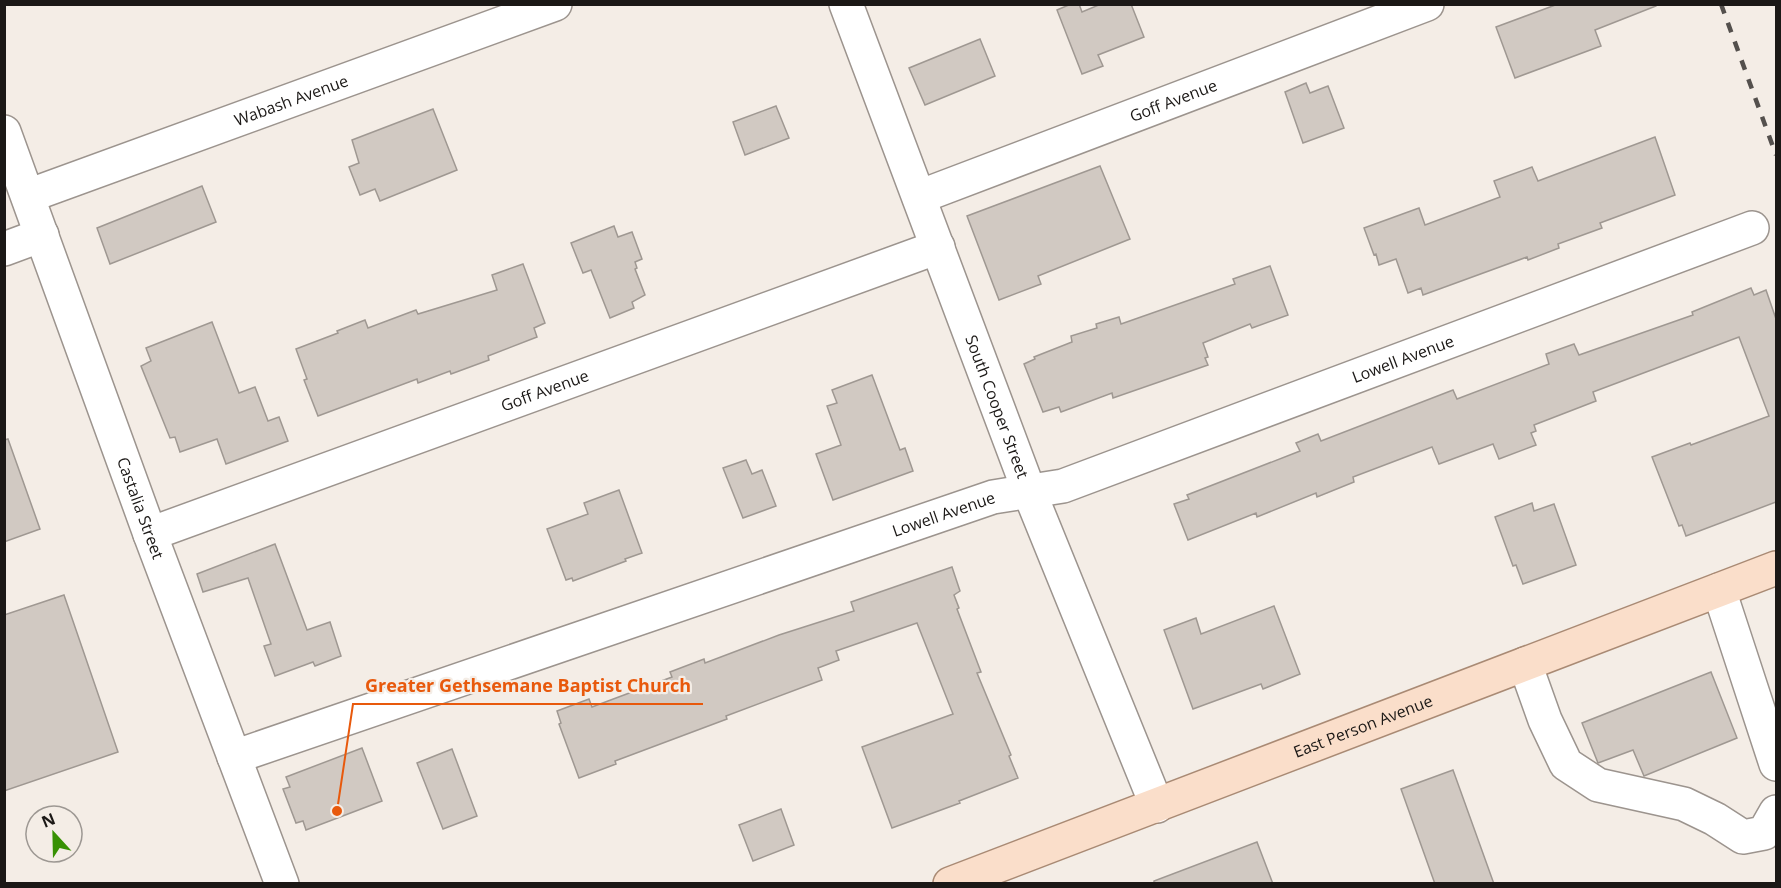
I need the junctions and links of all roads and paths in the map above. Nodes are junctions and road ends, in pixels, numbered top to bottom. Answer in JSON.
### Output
{"nodes":[{"id":1,"x":555,"y":4,"type":"edge"},
{"id":2,"x":846,"y":4,"type":"edge"},
{"id":3,"x":1427,"y":4,"type":"edge"},
{"id":4,"x":4,"y":132,"type":"edge"},
{"id":5,"x":28,"y":196,"type":"junction"},
{"id":6,"x":919,"y":197,"type":"junction"},
{"id":7,"x":1752,"y":228,"type":"dead end"},
{"id":8,"x":42,"y":235,"type":"junction"},
{"id":9,"x":938,"y":247,"type":"junction"},
{"id":10,"x":4,"y":249,"type":"edge"},
{"id":11,"x":1029,"y":491,"type":"junction"},
{"id":12,"x":150,"y":534,"type":"junction"},
{"id":13,"x":1776,"y":568,"type":"edge"},
{"id":14,"x":1719,"y":590,"type":"junction"},
{"id":15,"x":1525,"y":664,"type":"junction"},
{"id":16,"x":234,"y":757,"type":"junction"},
{"id":17,"x":1776,"y":764,"type":"edge"},
{"id":18,"x":1157,"y":806,"type":"junction"},
{"id":19,"x":1776,"y":812,"type":"edge"},
{"id":20,"x":282,"y":884,"type":"edge"},
{"id":21,"x":950,"y":884,"type":"edge"}],
"edges":[{"from":1,"to":5,"type":"street","name":"Wabash Avenue"},
{"from":2,"to":6,"type":"street","name":"South Cooper Street"},
{"from":3,"to":6,"type":"street","name":"Goff Avenue"},
{"from":4,"to":5,"type":"street","name":"Castalia Street"},
{"from":5,"to":8,"type":"street","name":"Castalia Street"},
{"from":6,"to":9,"type":"street","name":"South Cooper Street"},
{"from":7,"to":11,"type":"street","name":"Lowell Avenue"},
{"from":8,"to":10,"type":"street"},
{"from":8,"to":12,"type":"street","name":"Castalia Street"},
{"from":9,"to":11,"type":"street","name":"South Cooper Street"},
{"from":9,"to":12,"type":"street","name":"Goff Avenue"},
{"from":11,"to":16,"type":"street","name":"Lowell Avenue"},
{"from":11,"to":18,"type":"street","name":"South Cooper Street"},
{"from":12,"to":16,"type":"street","name":"Castalia Street"},
{"from":13,"to":14,"type":"main road","name":"East Person Avenue"},
{"from":14,"to":15,"type":"main road","name":"East Person Avenue"},
{"from":14,"to":17,"type":"street"},
{"from":15,"to":18,"type":"main road","name":"East Person Avenue"},
{"from":15,"to":19,"type":"street"},
{"from":16,"to":20,"type":"street","name":"Castalia Street"},
{"from":18,"to":21,"type":"main road","name":"East Person Avenue"}]}
